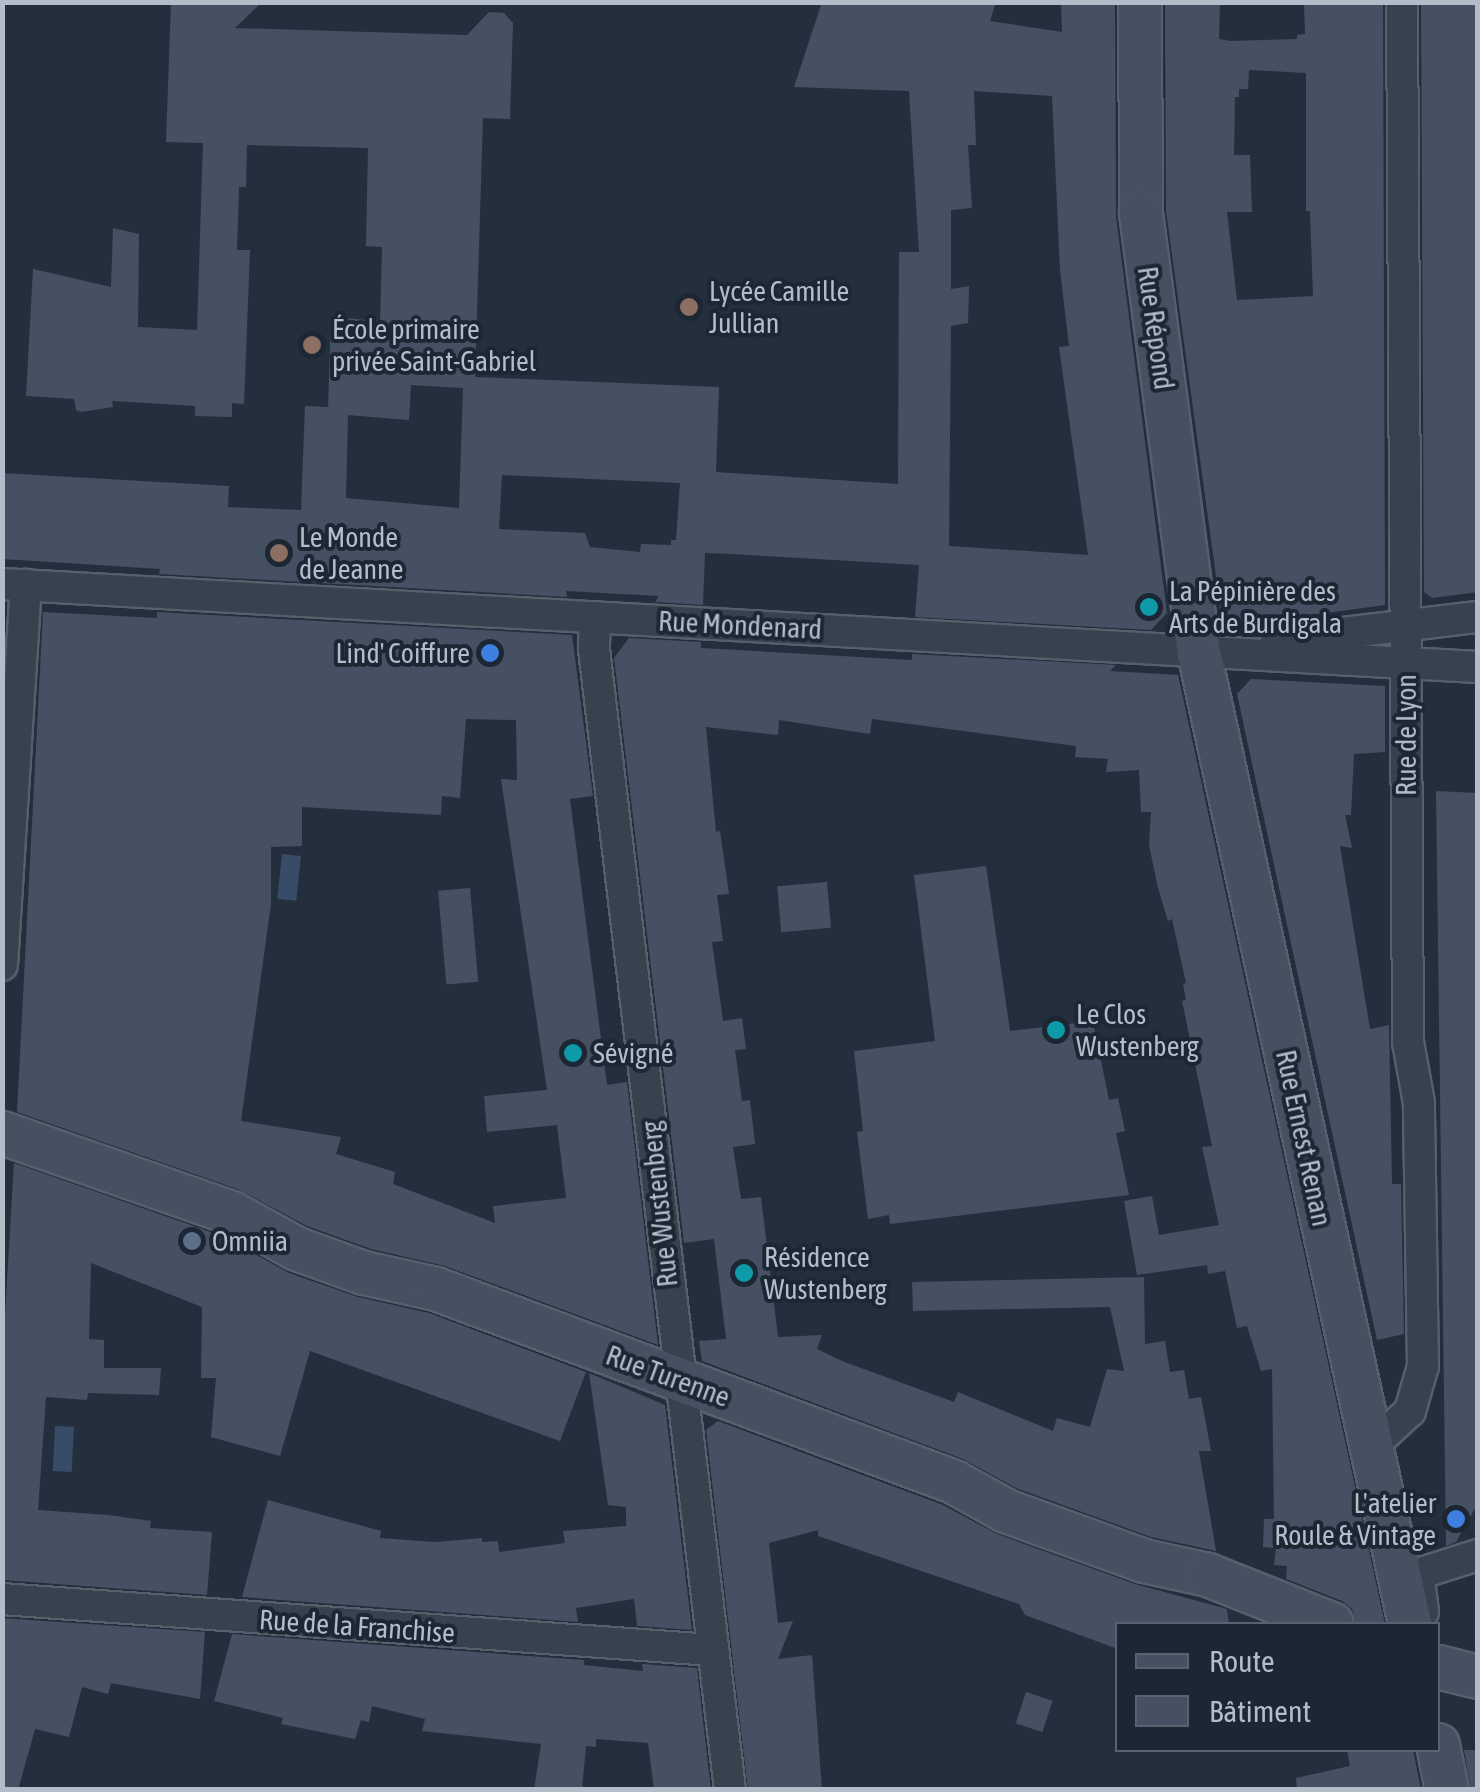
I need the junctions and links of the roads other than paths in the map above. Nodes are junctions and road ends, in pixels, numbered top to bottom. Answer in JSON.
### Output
{"nodes":[{"id":1,"x":1140,"y":2,"type":"edge"},
{"id":2,"x":1402,"y":2,"type":"edge"},
{"id":3,"x":14,"y":585,"type":"edge"},
{"id":4,"x":595,"y":617,"type":"junction"},
{"id":5,"x":1478,"y":617,"type":"edge"},
{"id":6,"x":1406,"y":627,"type":"junction"},
{"id":7,"x":1199,"y":652,"type":"junction"},
{"id":8,"x":1406,"y":662,"type":"junction"},
{"id":9,"x":1478,"y":667,"type":"edge"},
{"id":10,"x":2,"y":964,"type":"edge"},
{"id":11,"x":2,"y":1132,"type":"edge"},
{"id":12,"x":680,"y":1380,"type":"junction"},
{"id":13,"x":1370,"y":1447,"type":"junction"},
{"id":14,"x":1478,"y":1555,"type":"edge"},
{"id":15,"x":1409,"y":1576,"type":"junction"},
{"id":16,"x":2,"y":1599,"type":"edge"},
{"id":17,"x":1327,"y":1622,"type":"edge"},
{"id":18,"x":1410,"y":1622,"type":"edge"},
{"id":19,"x":1424,"y":1622,"type":"edge"},
{"id":20,"x":712,"y":1650,"type":"junction"},
{"id":21,"x":1440,"y":1668,"type":"edge"},
{"id":22,"x":1478,"y":1677,"type":"edge"},
{"id":23,"x":1439,"y":1752,"type":"edge"},
{"id":24,"x":730,"y":1790,"type":"edge"},
{"id":25,"x":1447,"y":1790,"type":"edge"}],
"edges":[{"from":1,"to":7,"type":"street","name":"Rue Répond"},
{"from":2,"to":6,"type":"street","name":"Rue de Lyon"},
{"from":3,"to":4,"type":"street","name":"Rue Mondenard"},
{"from":3,"to":10,"type":"street"},
{"from":4,"to":7,"type":"street","name":"Rue Mondenard"},
{"from":4,"to":12,"type":"street","name":"Rue Wustenberg"},
{"from":5,"to":6,"type":"street"},
{"from":6,"to":7,"type":"street"},
{"from":6,"to":8,"type":"street","name":"Rue de Lyon"},
{"from":7,"to":8,"type":"street","name":"Rue Mondenard"},
{"from":7,"to":13,"type":"street","name":"Rue Ernest Renan"},
{"from":8,"to":9,"type":"street","name":"Rue Mondenard"},
{"from":8,"to":13,"type":"street","name":"Rue de Lyon"},
{"from":11,"to":12,"type":"street","name":"Rue Turenne"},
{"from":12,"to":17,"type":"street","name":"Rue Turenne"},
{"from":12,"to":20,"type":"street","name":"Rue Wustenberg"},
{"from":13,"to":15,"type":"street","name":"Rue Ernest Renan"},
{"from":14,"to":15,"type":"street"},
{"from":15,"to":18,"type":"street","name":"Rue Ernest Renan"},
{"from":15,"to":19,"type":"street"},
{"from":16,"to":20,"type":"street","name":"Rue de la Franchise"},
{"from":20,"to":24,"type":"street","name":"Rue Wustenberg"},
{"from":21,"to":22,"type":"street"},
{"from":23,"to":25,"type":"street"}]}
